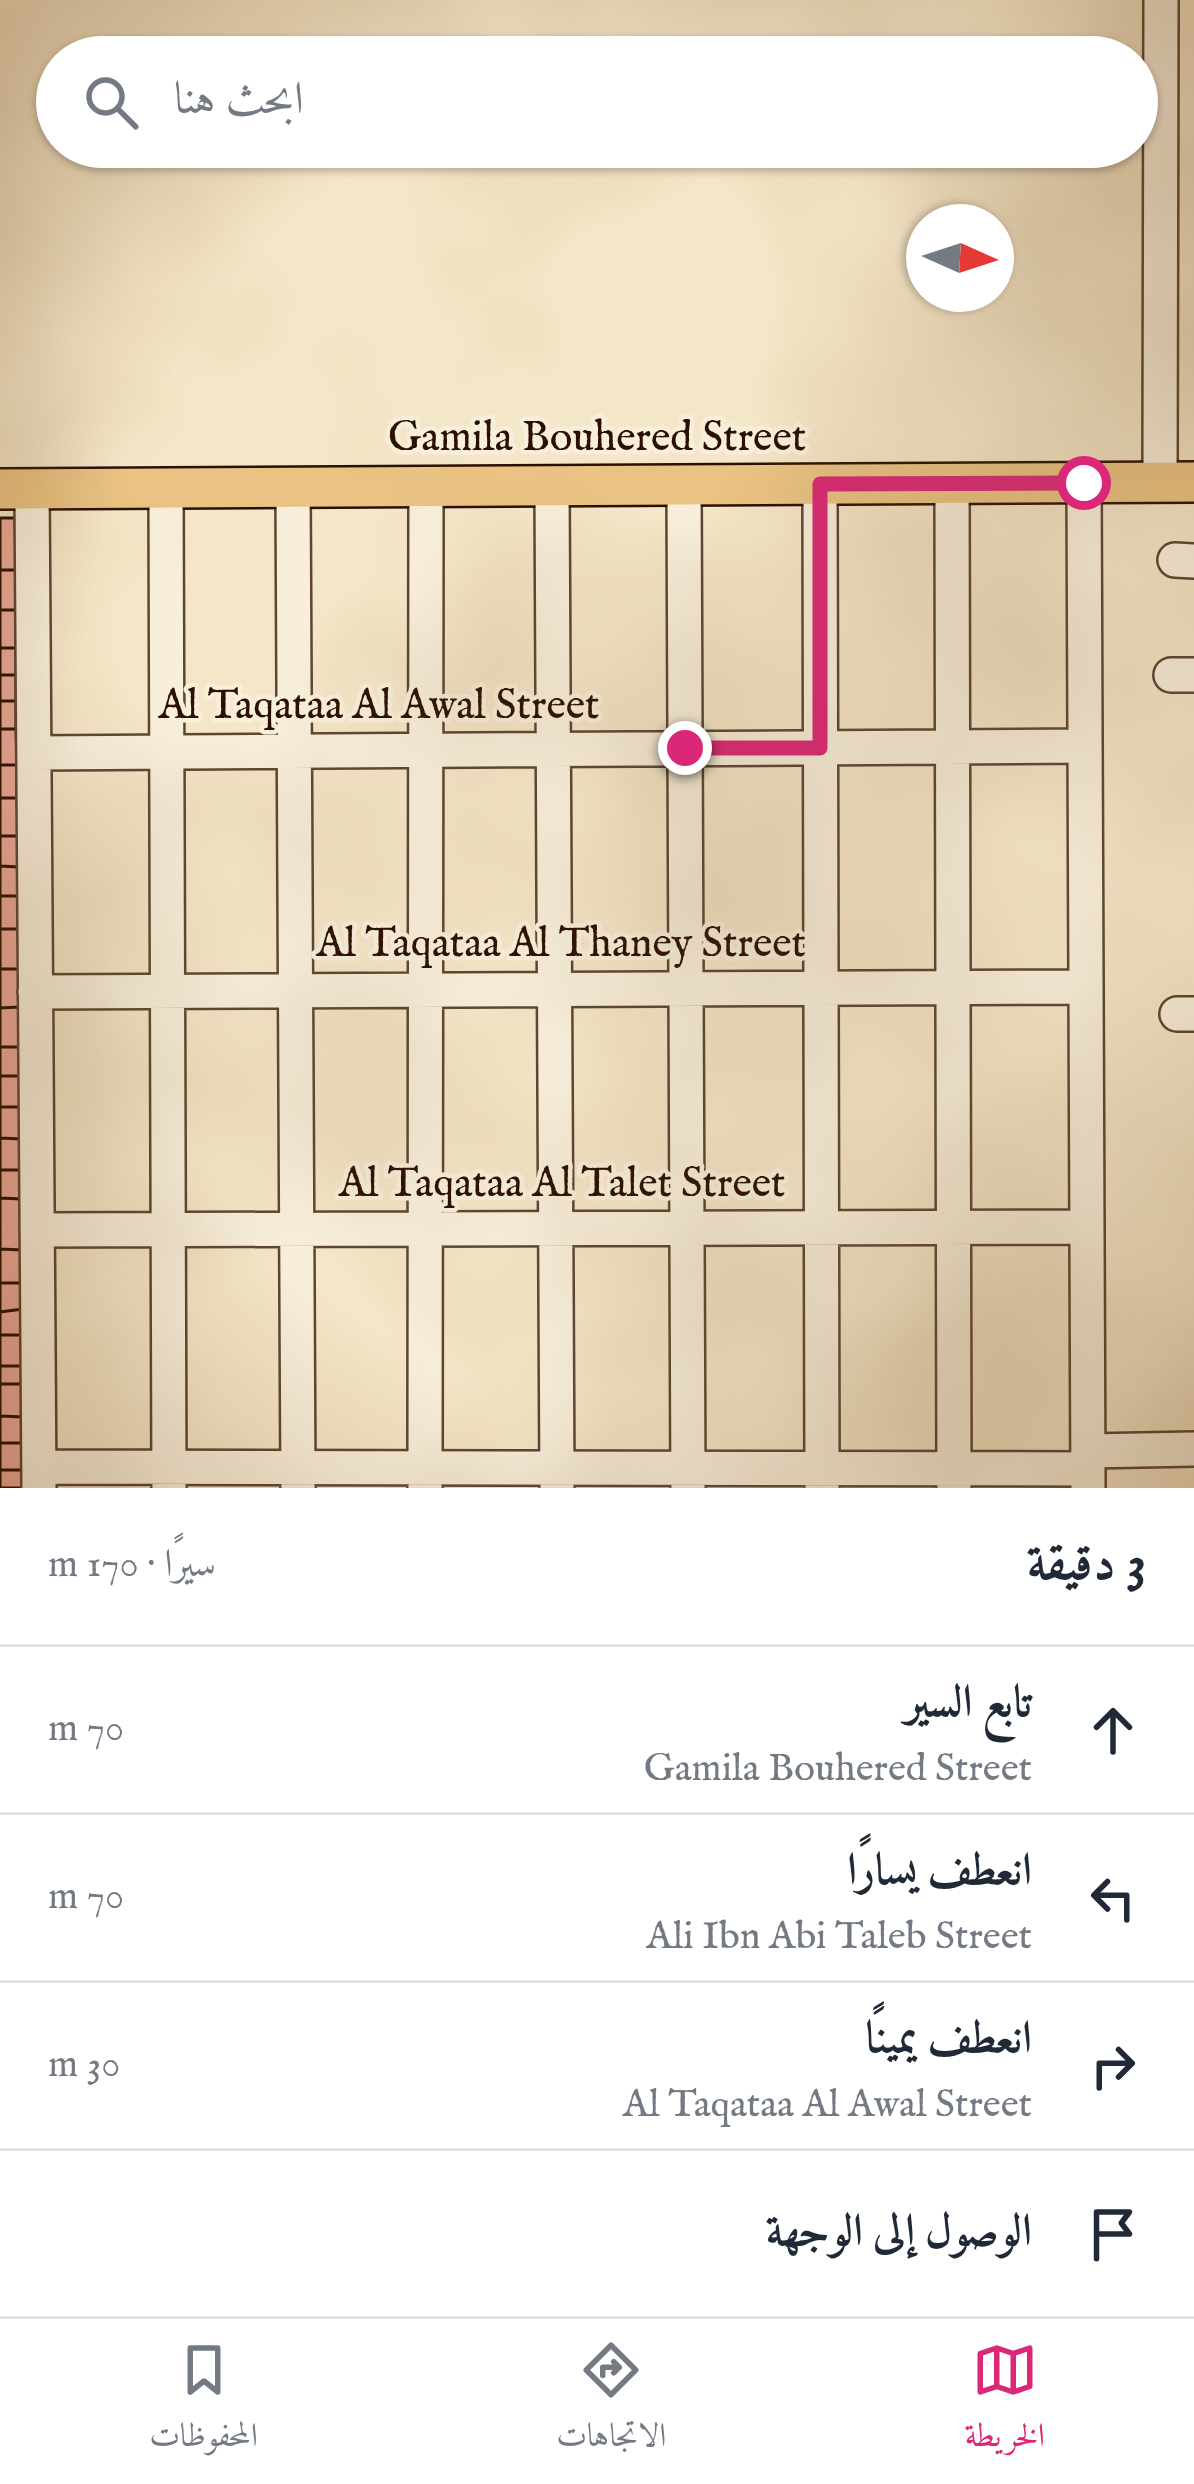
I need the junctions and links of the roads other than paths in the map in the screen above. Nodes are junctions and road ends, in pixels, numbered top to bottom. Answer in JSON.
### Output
{"nodes":[{"id":1,"x":1160,"y":0,"type":"edge"},
{"id":2,"x":1084,"y":483,"type":"junction"},
{"id":3,"x":1177,"y":483,"type":"edge"},
{"id":4,"x":820,"y":484,"type":"junction"},
{"id":5,"x":952,"y":484,"type":"junction"},
{"id":6,"x":683,"y":485,"type":"junction"},
{"id":7,"x":552,"y":486,"type":"junction"},
{"id":8,"x":293,"y":487,"type":"junction"},
{"id":9,"x":426,"y":487,"type":"junction"},
{"id":10,"x":166,"y":488,"type":"junction"},
{"id":11,"x":16,"y":489,"type":"edge"},
{"id":12,"x":1085,"y":746,"type":"junction"},
{"id":13,"x":953,"y":747,"type":"junction"},
{"id":14,"x":685,"y":748,"type":"junction"},
{"id":15,"x":820,"y":748,"type":"junction"},
{"id":16,"x":554,"y":749,"type":"junction"},
{"id":17,"x":426,"y":750,"type":"junction"},
{"id":18,"x":294,"y":751,"type":"junction"},
{"id":19,"x":166,"y":752,"type":"junction"},
{"id":20,"x":34,"y":753,"type":"junction"},
{"id":21,"x":1086,"y":986,"type":"junction"},
{"id":22,"x":953,"y":987,"type":"junction"},
{"id":23,"x":686,"y":988,"type":"junction"},
{"id":24,"x":821,"y":988,"type":"junction"},
{"id":25,"x":555,"y":989,"type":"junction"},
{"id":26,"x":295,"y":990,"type":"junction"},
{"id":27,"x":426,"y":990,"type":"junction"},
{"id":28,"x":167,"y":991,"type":"junction"},
{"id":29,"x":35,"y":992,"type":"junction"},
{"id":30,"x":954,"y":1227,"type":"junction"},
{"id":31,"x":1087,"y":1227,"type":"junction"},
{"id":32,"x":556,"y":1228,"type":"junction"},
{"id":33,"x":687,"y":1228,"type":"junction"},
{"id":34,"x":822,"y":1228,"type":"junction"},
{"id":35,"x":296,"y":1229,"type":"junction"},
{"id":36,"x":426,"y":1229,"type":"junction"},
{"id":37,"x":37,"y":1230,"type":"junction"},
{"id":38,"x":168,"y":1230,"type":"junction"},
{"id":39,"x":1194,"y":1449,"type":"edge"},
{"id":40,"x":1088,"y":1469,"type":"edge"},
{"id":41,"x":39,"y":1478,"type":"edge"},
{"id":42,"x":169,"y":1478,"type":"edge"},
{"id":43,"x":298,"y":1478,"type":"edge"},
{"id":44,"x":425,"y":1478,"type":"edge"},
{"id":45,"x":557,"y":1478,"type":"edge"},
{"id":46,"x":688,"y":1478,"type":"edge"},
{"id":47,"x":822,"y":1478,"type":"edge"},
{"id":48,"x":954,"y":1478,"type":"edge"}],
"edges":[{"from":1,"to":3,"type":"street"},
{"from":2,"to":3,"type":"main road","name":"Gamila Bouhered Street"},
{"from":2,"to":5,"type":"main road","name":"Gamila Bouhered Street"},
{"from":2,"to":12,"type":"street"},
{"from":4,"to":5,"type":"main road","name":"Gamila Bouhered Street"},
{"from":4,"to":6,"type":"main road","name":"Gamila Bouhered Street"},
{"from":4,"to":15,"type":"street"},
{"from":5,"to":13,"type":"street"},
{"from":6,"to":7,"type":"main road","name":"Gamila Bouhered Street"},
{"from":6,"to":14,"type":"street"},
{"from":7,"to":9,"type":"main road","name":"Gamila Bouhered Street"},
{"from":7,"to":16,"type":"street"},
{"from":8,"to":9,"type":"main road","name":"Gamila Bouhered Street"},
{"from":8,"to":10,"type":"main road","name":"Gamila Bouhered Street"},
{"from":8,"to":18,"type":"street"},
{"from":9,"to":17,"type":"street"},
{"from":10,"to":11,"type":"main road","name":"Gamila Bouhered Street"},
{"from":10,"to":19,"type":"street"},
{"from":11,"to":20,"type":"street"},
{"from":12,"to":13,"type":"street","name":"Al Taqataa Al Awal Street"},
{"from":12,"to":21,"type":"street"},
{"from":13,"to":15,"type":"street","name":"Al Taqataa Al Awal Street"},
{"from":13,"to":22,"type":"street"},
{"from":14,"to":15,"type":"street","name":"Al Taqataa Al Awal Street"},
{"from":14,"to":16,"type":"street","name":"Al Taqataa Al Awal Street"},
{"from":14,"to":23,"type":"street"},
{"from":15,"to":24,"type":"street"},
{"from":16,"to":17,"type":"street","name":"Al Taqataa Al Awal Street"},
{"from":16,"to":25,"type":"street"},
{"from":17,"to":18,"type":"street","name":"Al Taqataa Al Awal Street"},
{"from":17,"to":27,"type":"street"},
{"from":18,"to":19,"type":"street","name":"Al Taqataa Al Awal Street"},
{"from":18,"to":26,"type":"street"},
{"from":19,"to":20,"type":"street","name":"Al Taqataa Al Awal Street"},
{"from":19,"to":28,"type":"street"},
{"from":20,"to":29,"type":"street"},
{"from":21,"to":22,"type":"street","name":"Al Taqataa Al Thaney Street"},
{"from":21,"to":31,"type":"street"},
{"from":22,"to":24,"type":"street","name":"Al Taqataa Al Thaney Street"},
{"from":22,"to":30,"type":"street"},
{"from":23,"to":24,"type":"street","name":"Al Taqataa Al Thaney Street"},
{"from":23,"to":25,"type":"street","name":"Al Taqataa Al Thaney Street"},
{"from":23,"to":33,"type":"street"},
{"from":24,"to":34,"type":"street"},
{"from":25,"to":27,"type":"street","name":"Al Taqataa Al Thaney Street"},
{"from":25,"to":32,"type":"street"},
{"from":26,"to":27,"type":"street","name":"Al Taqataa Al Thaney Street"},
{"from":26,"to":28,"type":"street","name":"Al Taqataa Al Thaney Street"},
{"from":26,"to":35,"type":"street"},
{"from":27,"to":36,"type":"street"},
{"from":28,"to":29,"type":"street","name":"Al Taqataa Al Thaney Street"},
{"from":28,"to":38,"type":"street"},
{"from":29,"to":37,"type":"street"},
{"from":30,"to":31,"type":"street","name":"Al Taqataa Al Talet Street"},
{"from":30,"to":34,"type":"street","name":"Al Taqataa Al Talet Street"},
{"from":30,"to":48,"type":"street"},
{"from":31,"to":40,"type":"street"},
{"from":32,"to":33,"type":"street","name":"Al Taqataa Al Talet Street"},
{"from":32,"to":36,"type":"street","name":"Al Taqataa Al Talet Street"},
{"from":32,"to":45,"type":"street"},
{"from":33,"to":34,"type":"street","name":"Al Taqataa Al Talet Street"},
{"from":33,"to":46,"type":"street"},
{"from":34,"to":47,"type":"street"},
{"from":35,"to":36,"type":"street","name":"Al Taqataa Al Talet Street"},
{"from":35,"to":38,"type":"street","name":"Al Taqataa Al Talet Street"},
{"from":35,"to":43,"type":"street"},
{"from":36,"to":44,"type":"street"},
{"from":37,"to":38,"type":"street","name":"Al Taqataa Al Talet Street"},
{"from":37,"to":41,"type":"street"},
{"from":38,"to":42,"type":"street"},
{"from":39,"to":40,"type":"street"},
{"from":40,"to":48,"type":"street"},
{"from":41,"to":42,"type":"street"},
{"from":42,"to":43,"type":"street"},
{"from":43,"to":44,"type":"street"},
{"from":44,"to":45,"type":"street"},
{"from":45,"to":46,"type":"street"},
{"from":46,"to":47,"type":"street"},
{"from":47,"to":48,"type":"street"}]}
